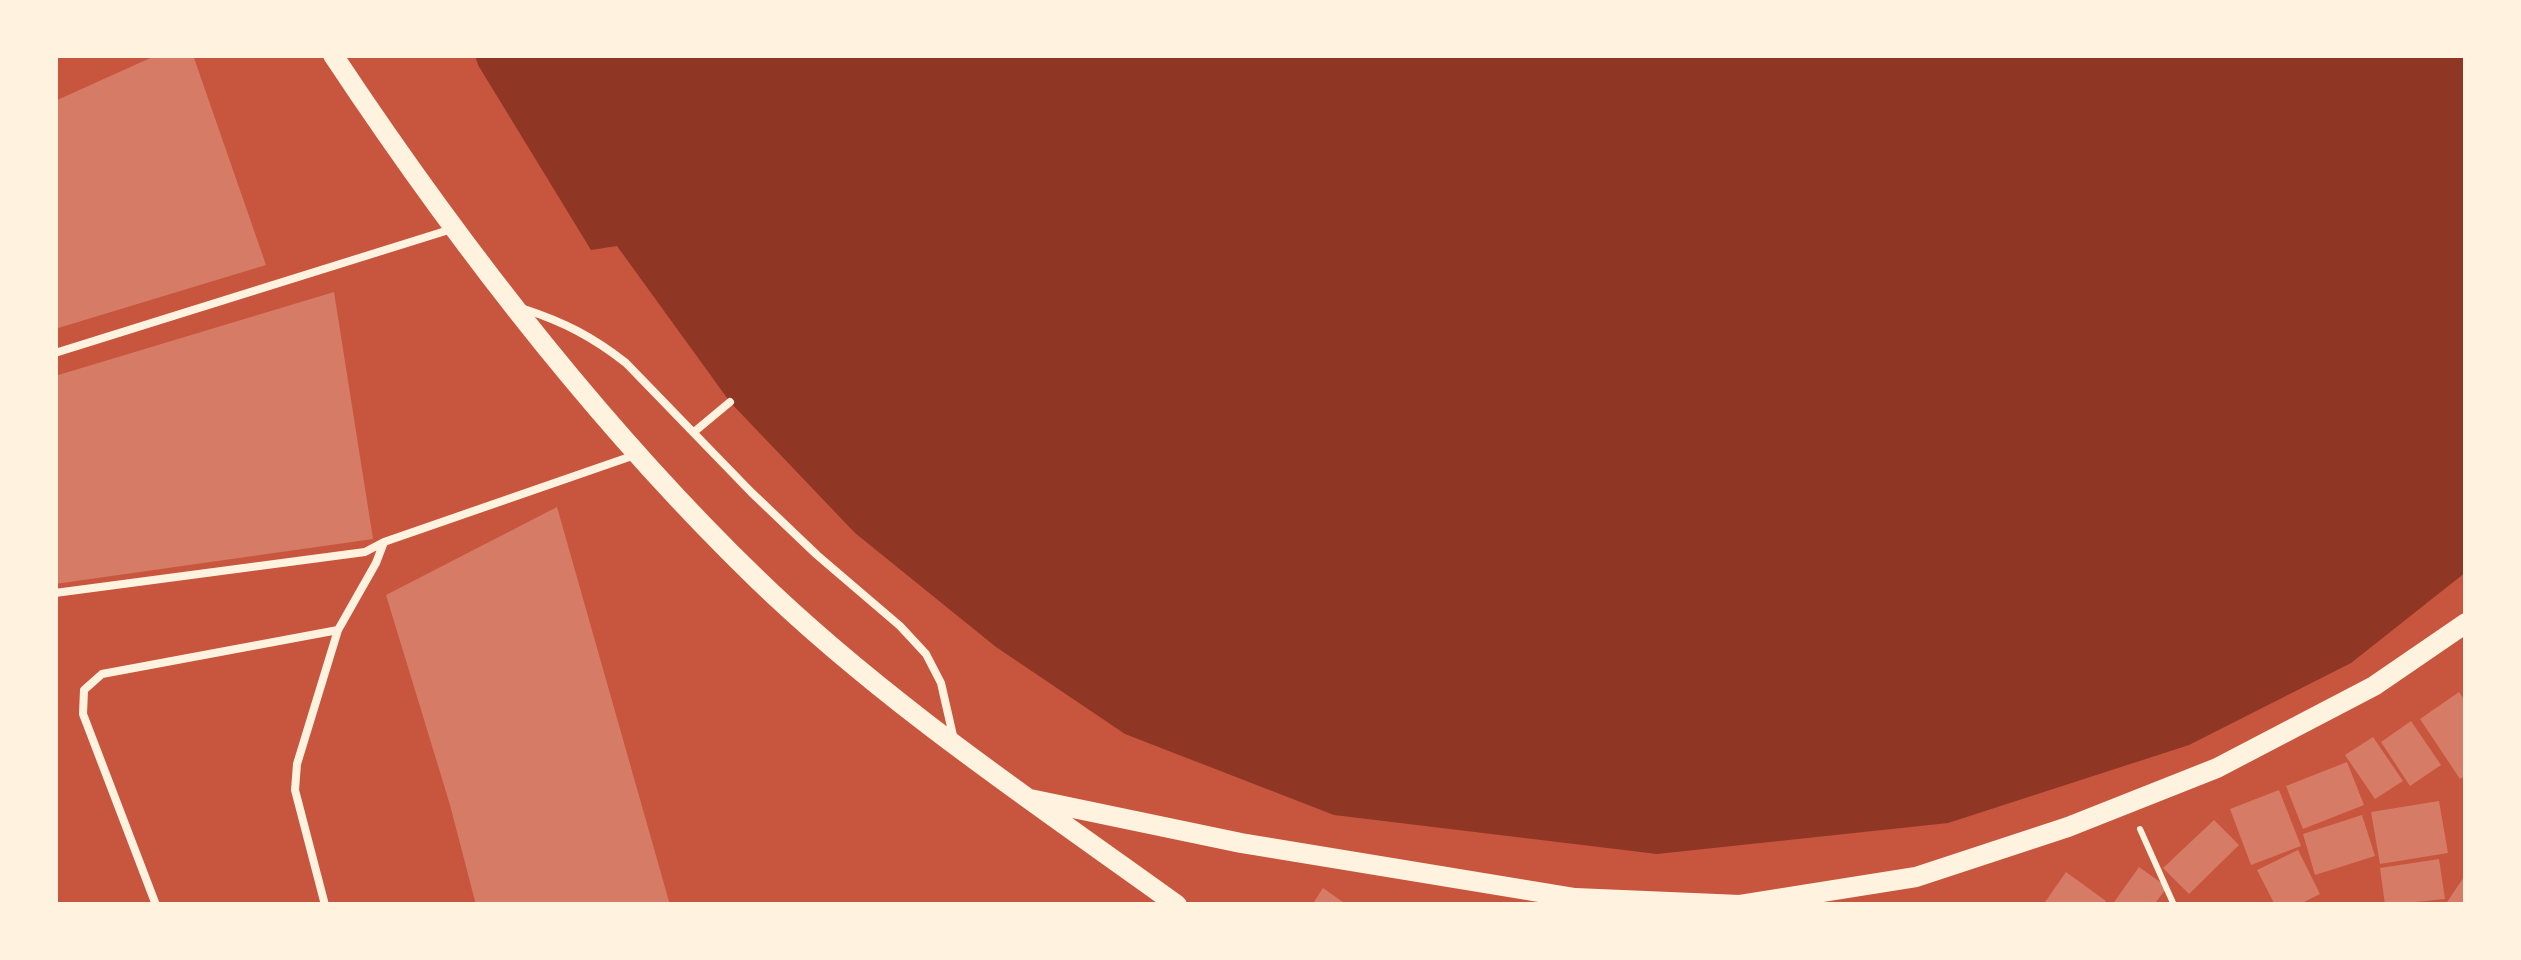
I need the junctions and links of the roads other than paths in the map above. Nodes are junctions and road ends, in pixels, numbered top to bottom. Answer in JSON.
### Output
{"nodes":[{"id":1,"x":333,"y":55,"type":"edge"},
{"id":2,"x":452,"y":229,"type":"junction"},
{"id":3,"x":515,"y":307,"type":"junction"},
{"id":4,"x":55,"y":353,"type":"edge"},
{"id":5,"x":730,"y":402,"type":"dead end"},
{"id":6,"x":694,"y":432,"type":"junction"},
{"id":7,"x":638,"y":454,"type":"junction"},
{"id":8,"x":384,"y":542,"type":"junction"},
{"id":9,"x":55,"y":593,"type":"edge"},
{"id":10,"x":2466,"y":623,"type":"edge"},
{"id":11,"x":338,"y":630,"type":"junction"},
{"id":12,"x":955,"y":743,"type":"junction"},
{"id":13,"x":1030,"y":799,"type":"junction"},
{"id":14,"x":156,"y":905,"type":"edge"},
{"id":15,"x":325,"y":905,"type":"edge"},
{"id":16,"x":1176,"y":905,"type":"edge"}],
"edges":[{"from":1,"to":2,"type":"main road"},
{"from":2,"to":3,"type":"main road"},
{"from":2,"to":4,"type":"lane"},
{"from":3,"to":6,"type":"lane"},
{"from":3,"to":7,"type":"main road"},
{"from":5,"to":6,"type":"lane"},
{"from":6,"to":12,"type":"lane"},
{"from":7,"to":8,"type":"lane"},
{"from":7,"to":12,"type":"main road"},
{"from":8,"to":9,"type":"lane"},
{"from":8,"to":11,"type":"lane"},
{"from":10,"to":13,"type":"main road"},
{"from":11,"to":14,"type":"lane"},
{"from":11,"to":15,"type":"lane"},
{"from":12,"to":13,"type":"main road"},
{"from":13,"to":16,"type":"main road"}]}
